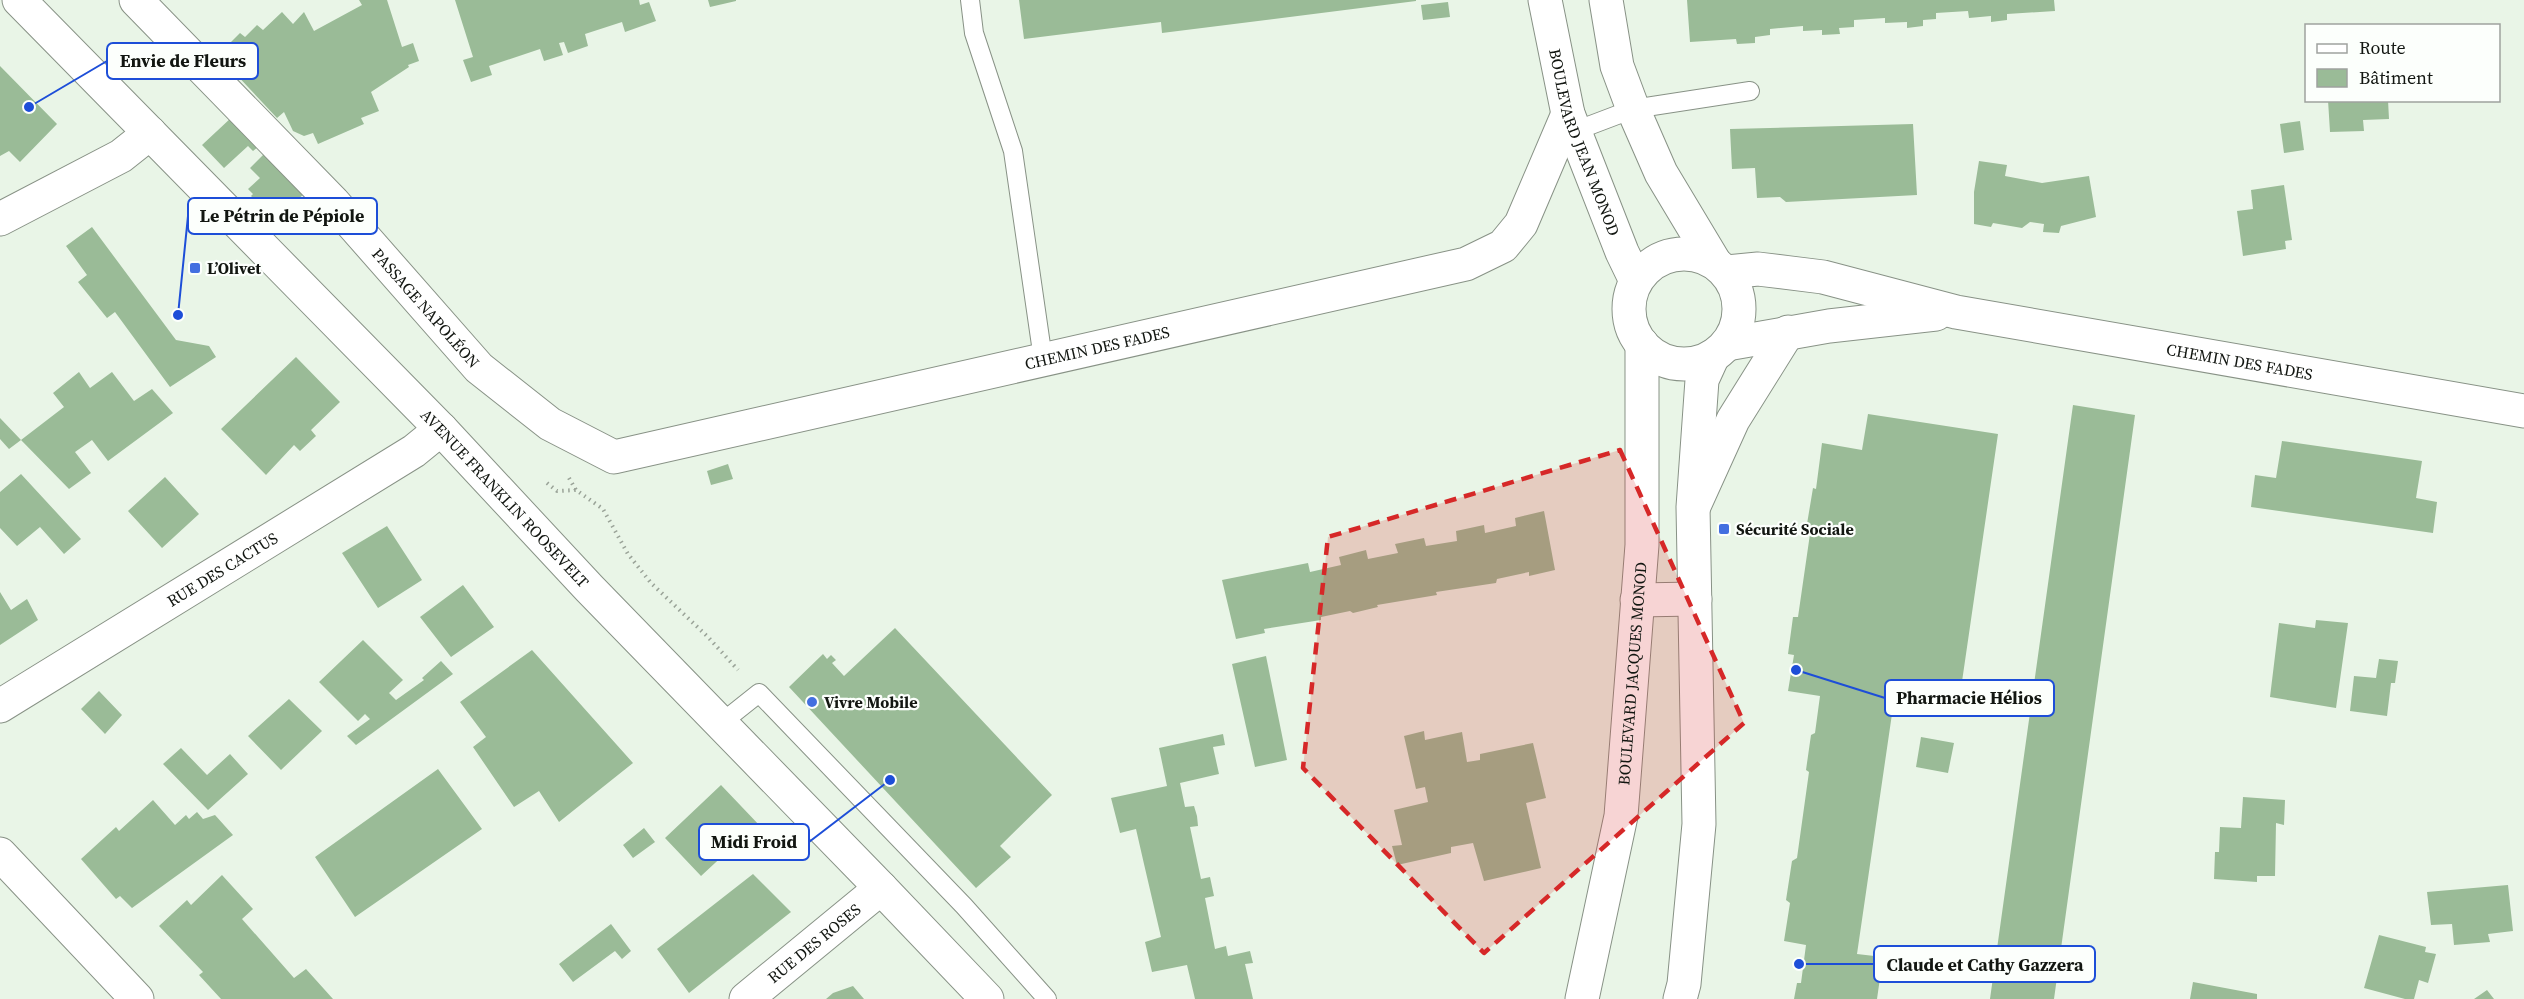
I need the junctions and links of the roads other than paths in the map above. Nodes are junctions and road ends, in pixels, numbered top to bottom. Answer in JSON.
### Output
{"nodes":[{"id":1,"x":19,"y":0,"type":"edge"},
{"id":2,"x":136,"y":0,"type":"edge"},
{"id":3,"x":970,"y":0,"type":"edge"},
{"id":4,"x":1545,"y":0,"type":"edge"},
{"id":5,"x":1606,"y":0,"type":"edge"},
{"id":6,"x":1750,"y":91,"type":"dead end"},
{"id":7,"x":1634,"y":109,"type":"junction"},
{"id":8,"x":1571,"y":123,"type":"junction"},
{"id":9,"x":150,"y":133,"type":"junction"},
{"id":10,"x":0,"y":219,"type":"edge"},
{"id":11,"x":1721,"y":268,"type":"junction"},
{"id":12,"x":1636,"y":281,"type":"junction"},
{"id":13,"x":1956,"y":312,"type":"junction"},
{"id":14,"x":1788,"y":332,"type":"junction"},
{"id":15,"x":1642,"y":344,"type":"junction"},
{"id":16,"x":1720,"y":350,"type":"junction"},
{"id":17,"x":1043,"y":359,"type":"junction"},
{"id":18,"x":2524,"y":411,"type":"edge"},
{"id":19,"x":554,"y":426,"type":"joint"},
{"id":20,"x":441,"y":429,"type":"junction"},
{"id":21,"x":1693,"y":507,"type":"junction"},
{"id":22,"x":1695,"y":599,"type":"junction"},
{"id":23,"x":1637,"y":600,"type":"junction"},
{"id":24,"x":0,"y":706,"type":"edge"},
{"id":25,"x":720,"y":724,"type":"junction"},
{"id":26,"x":0,"y":854,"type":"edge"},
{"id":27,"x":881,"y":888,"type":"junction"},
{"id":28,"x":137,"y":999,"type":"edge"},
{"id":29,"x":746,"y":999,"type":"edge"},
{"id":30,"x":987,"y":999,"type":"edge"},
{"id":31,"x":1047,"y":999,"type":"edge"},
{"id":32,"x":1582,"y":999,"type":"edge"},
{"id":33,"x":1680,"y":999,"type":"edge"}],
"edges":[{"from":1,"to":9,"type":"street","name":"AVENUE FRANKLIN ROOSEVELT"},
{"from":2,"to":19,"type":"street","name":"PASSAGE NAPOLÉON"},
{"from":3,"to":17,"type":"lane"},
{"from":4,"to":8,"type":"street","name":"BOULEVARD JEAN MONOD"},
{"from":5,"to":7,"type":"street"},
{"from":6,"to":7,"type":"lane"},
{"from":7,"to":8,"type":"lane"},
{"from":7,"to":11,"type":"street"},
{"from":8,"to":12,"type":"street","name":"BOULEVARD JEAN MONOD"},
{"from":8,"to":17,"type":"street","name":"CHEMIN DES FADES"},
{"from":9,"to":10,"type":"street"},
{"from":9,"to":20,"type":"street","name":"AVENUE FRANKLIN ROOSEVELT"},
{"from":11,"to":12,"type":"street"},
{"from":11,"to":13,"type":"street","name":"CHEMIN DES FADES"},
{"from":11,"to":16,"type":"street"},
{"from":12,"to":15,"type":"street"},
{"from":13,"to":14,"type":"street","name":"CHEMIN DES FADES"},
{"from":13,"to":18,"type":"street","name":"CHEMIN DES FADES"},
{"from":14,"to":16,"type":"street","name":"CHEMIN DES FADES"},
{"from":14,"to":21,"type":"street"},
{"from":15,"to":16,"type":"street"},
{"from":15,"to":23,"type":"street","name":"BOULEVARD JACQUES MONOD"},
{"from":16,"to":21,"type":"street"},
{"from":17,"to":19,"type":"street","name":"CHEMIN DES FADES"},
{"from":20,"to":24,"type":"street","name":"RUE DES CACTUS"},
{"from":20,"to":25,"type":"street","name":"AVENUE FRANKLIN ROOSEVELT"},
{"from":21,"to":22,"type":"street"},
{"from":22,"to":23,"type":"street"},
{"from":22,"to":33,"type":"street"},
{"from":23,"to":32,"type":"street","name":"BOULEVARD JACQUES MONOD"},
{"from":25,"to":27,"type":"street","name":"AVENUE FRANKLIN ROOSEVELT"},
{"from":25,"to":31,"type":"lane"},
{"from":26,"to":28,"type":"street"},
{"from":27,"to":29,"type":"street","name":"RUE DES ROSES"},
{"from":27,"to":30,"type":"street","name":"AVENUE FRANKLIN ROOSEVELT"}]}
